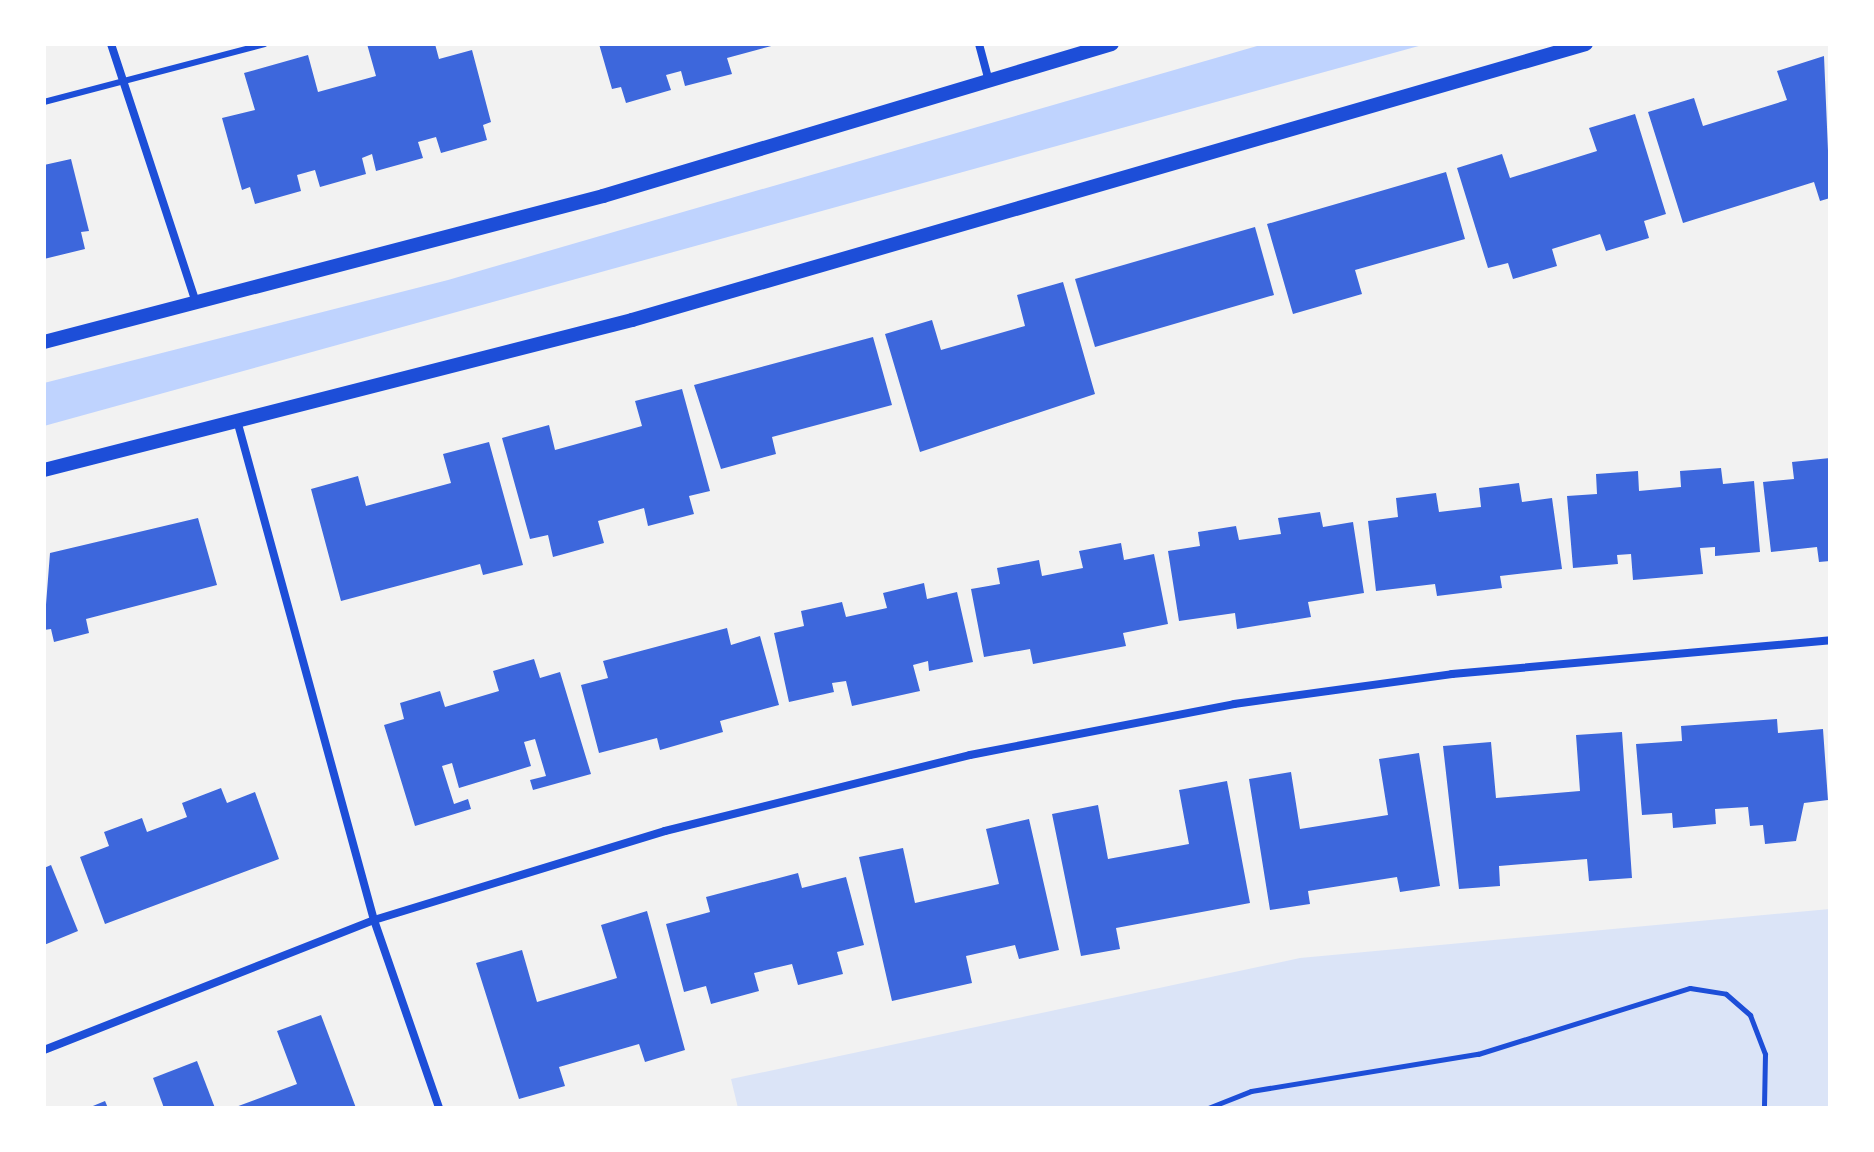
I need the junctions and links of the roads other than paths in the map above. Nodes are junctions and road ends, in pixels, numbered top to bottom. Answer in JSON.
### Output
{"nodes":[{"id":1,"x":111,"y":44,"type":"edge"},
{"id":2,"x":265,"y":44,"type":"edge"},
{"id":3,"x":979,"y":44,"type":"edge"},
{"id":4,"x":1112,"y":44,"type":"edge"},
{"id":5,"x":1586,"y":44,"type":"edge"},
{"id":6,"x":988,"y":78,"type":"junction"},
{"id":7,"x":126,"y":81,"type":"junction"},
{"id":8,"x":44,"y":102,"type":"edge"},
{"id":9,"x":196,"y":302,"type":"junction"},
{"id":10,"x":44,"y":342,"type":"edge"},
{"id":11,"x":238,"y":424,"type":"junction"},
{"id":12,"x":44,"y":470,"type":"edge"},
{"id":13,"x":1830,"y":640,"type":"edge"},
{"id":14,"x":374,"y":920,"type":"junction"},
{"id":15,"x":44,"y":1050,"type":"edge"},
{"id":16,"x":439,"y":1108,"type":"edge"}],
"edges":[{"from":1,"to":7,"type":"street"},
{"from":2,"to":7,"type":"lane"},
{"from":3,"to":6,"type":"street"},
{"from":4,"to":6,"type":"street"},
{"from":5,"to":11,"type":"street"},
{"from":6,"to":9,"type":"street"},
{"from":7,"to":8,"type":"lane"},
{"from":7,"to":9,"type":"street"},
{"from":9,"to":10,"type":"street"},
{"from":11,"to":12,"type":"street"},
{"from":11,"to":14,"type":"street"},
{"from":13,"to":14,"type":"street"},
{"from":14,"to":15,"type":"street"},
{"from":14,"to":16,"type":"street"}]}
